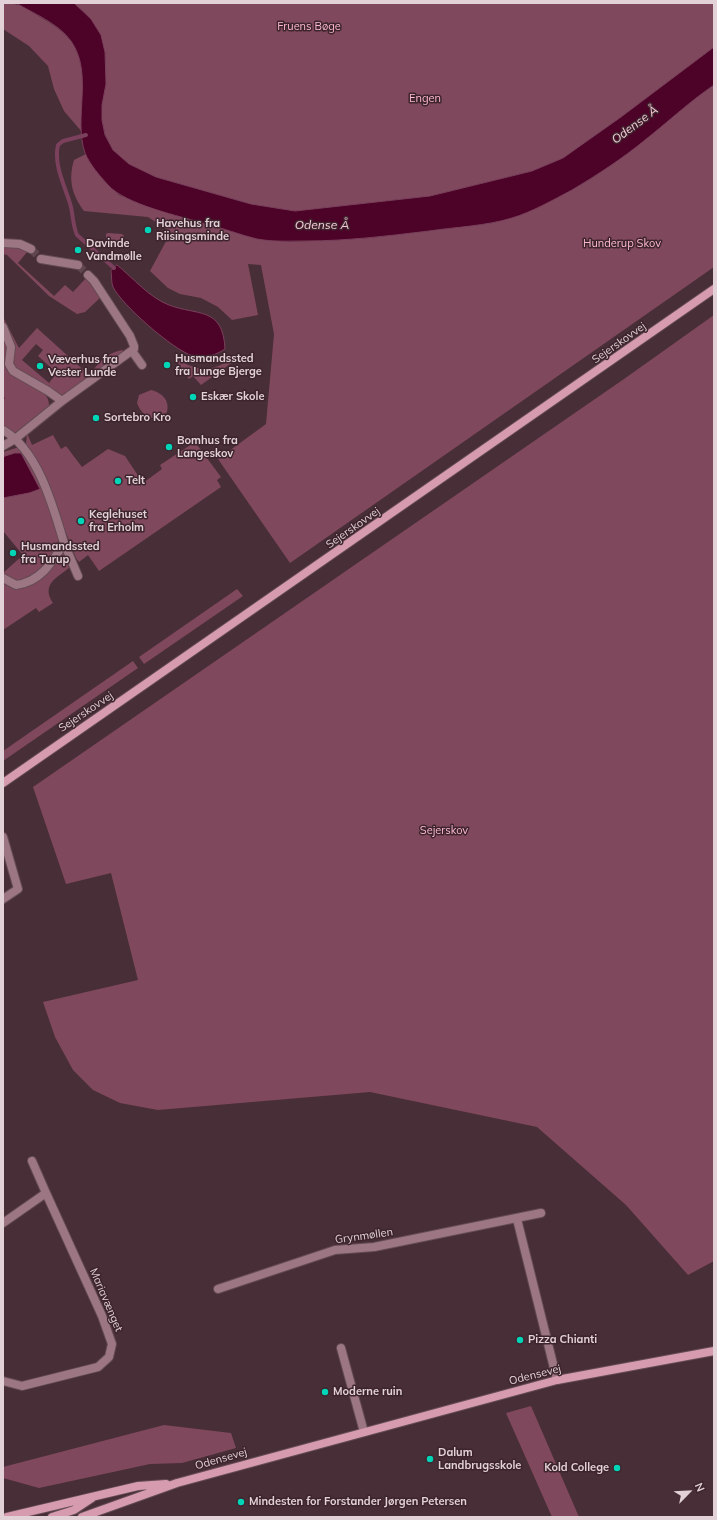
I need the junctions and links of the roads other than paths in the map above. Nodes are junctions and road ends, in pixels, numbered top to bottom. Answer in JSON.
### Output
{"nodes":[{"id":1,"x":3,"y":243,"type":"edge"},
{"id":2,"x":30,"y":249,"type":"tunnel mouth"},
{"id":3,"x":41,"y":259,"type":"tunnel mouth"},
{"id":4,"x":78,"y":265,"type":"tunnel mouth"},
{"id":5,"x":88,"y":275,"type":"tunnel mouth"},
{"id":6,"x":714,"y":290,"type":"edge"},
{"id":7,"x":3,"y":327,"type":"edge"},
{"id":8,"x":132,"y":351,"type":"junction"},
{"id":9,"x":142,"y":365,"type":"dead end"},
{"id":10,"x":62,"y":402,"type":"junction"},
{"id":11,"x":3,"y":430,"type":"edge"},
{"id":12,"x":16,"y":439,"type":"junction"},
{"id":13,"x":3,"y":446,"type":"edge"},
{"id":14,"x":64,"y":543,"type":"junction"},
{"id":15,"x":78,"y":576,"type":"dead end"},
{"id":16,"x":3,"y":578,"type":"edge"},
{"id":17,"x":3,"y":783,"type":"edge"},
{"id":18,"x":3,"y":837,"type":"edge"},
{"id":19,"x":3,"y":899,"type":"edge"},
{"id":20,"x":32,"y":1161,"type":"dead end"},
{"id":21,"x":46,"y":1193,"type":"junction"},
{"id":22,"x":541,"y":1213,"type":"dead end"},
{"id":23,"x":517,"y":1219,"type":"junction"},
{"id":24,"x":3,"y":1223,"type":"edge"},
{"id":25,"x":218,"y":1289,"type":"dead end"},
{"id":26,"x":341,"y":1348,"type":"dead end"},
{"id":27,"x":714,"y":1351,"type":"edge"},
{"id":28,"x":557,"y":1380,"type":"junction"},
{"id":29,"x":3,"y":1381,"type":"edge"},
{"id":30,"x":364,"y":1432,"type":"junction"},
{"id":31,"x":177,"y":1483,"type":"junction"},
{"id":32,"x":97,"y":1495,"type":"junction"},
{"id":33,"x":7,"y":1517,"type":"edge"},
{"id":34,"x":52,"y":1517,"type":"edge"},
{"id":35,"x":82,"y":1517,"type":"edge"}],
"edges":[{"from":1,"to":2,"type":"street"},
{"from":3,"to":4,"type":"street"},
{"from":5,"to":8,"type":"street"},
{"from":6,"to":17,"type":"main road","name":"Sejerskovvej"},
{"from":7,"to":10,"type":"street"},
{"from":8,"to":9,"type":"street"},
{"from":8,"to":10,"type":"street"},
{"from":10,"to":12,"type":"street"},
{"from":11,"to":12,"type":"street"},
{"from":12,"to":13,"type":"street"},
{"from":12,"to":14,"type":"street"},
{"from":14,"to":15,"type":"street"},
{"from":14,"to":16,"type":"street"},
{"from":18,"to":19,"type":"street"},
{"from":20,"to":21,"type":"street","name":"Mariavænget"},
{"from":21,"to":24,"type":"street"},
{"from":21,"to":29,"type":"street","name":"Mariavænget"},
{"from":22,"to":23,"type":"street","name":"Grynmøllen"},
{"from":23,"to":25,"type":"street","name":"Grynmøllen"},
{"from":23,"to":28,"type":"street"},
{"from":26,"to":30,"type":"street"},
{"from":27,"to":28,"type":"main road","name":"Odensevej"},
{"from":28,"to":30,"type":"main road","name":"Odensevej"},
{"from":30,"to":31,"type":"main road","name":"Odensevej"},
{"from":31,"to":32,"type":"main road","name":"Odensevej"},
{"from":31,"to":35,"type":"main road","name":"Odensevej"},
{"from":32,"to":33,"type":"main road","name":"Odensevej"},
{"from":32,"to":34,"type":"main road"}]}
